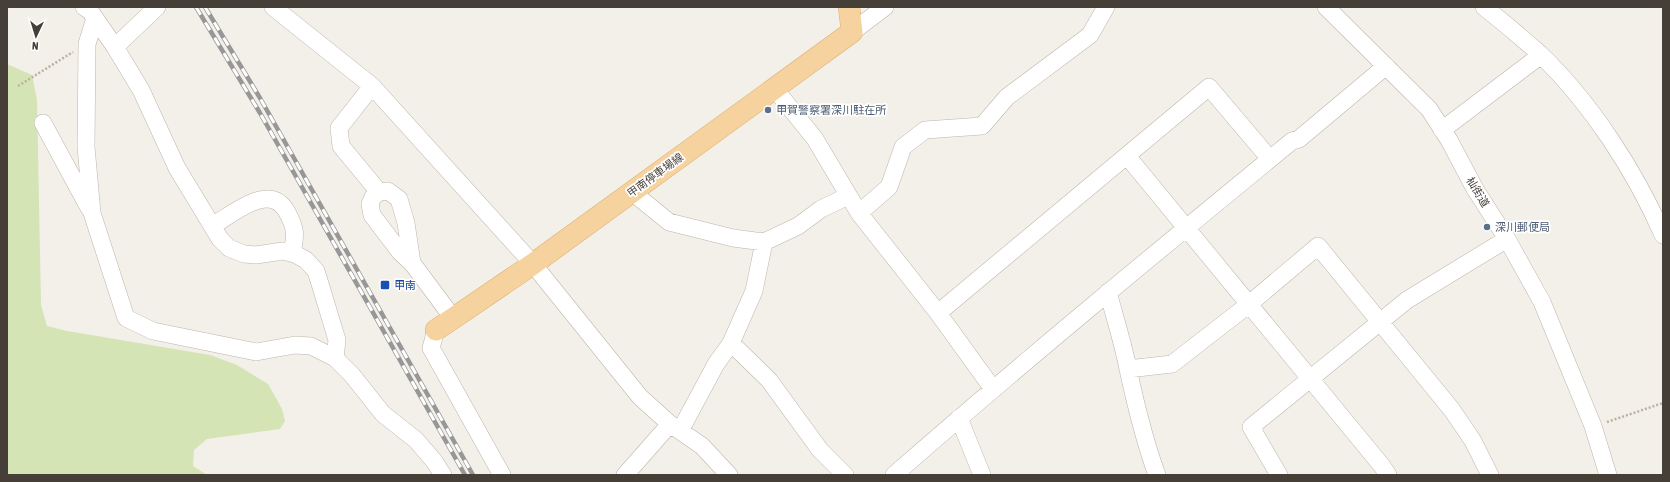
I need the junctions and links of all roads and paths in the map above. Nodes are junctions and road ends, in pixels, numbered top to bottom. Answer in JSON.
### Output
{"nodes":[{"id":1,"x":157,"y":7,"type":"edge"},
{"id":2,"x":273,"y":7,"type":"edge"},
{"id":3,"x":849,"y":7,"type":"edge"},
{"id":4,"x":885,"y":7,"type":"edge"},
{"id":5,"x":1106,"y":7,"type":"edge"},
{"id":6,"x":1326,"y":7,"type":"edge"},
{"id":7,"x":1484,"y":7,"type":"edge"},
{"id":8,"x":90,"y":12,"type":"edge"},
{"id":9,"x":852,"y":32,"type":"junction"},
{"id":10,"x":87,"y":44,"type":"junction"},
{"id":11,"x":115,"y":47,"type":"junction"},
{"id":12,"x":1541,"y":55,"type":"junction"},
{"id":13,"x":1386,"y":66,"type":"junction"},
{"id":14,"x":18,"y":86,"type":"dead end"},
{"id":15,"x":372,"y":86,"type":"junction"},
{"id":16,"x":775,"y":89,"type":"junction"},
{"id":17,"x":43,"y":123,"type":"dead end"},
{"id":18,"x":1442,"y":130,"type":"junction"},
{"id":19,"x":1127,"y":156,"type":"junction"},
{"id":20,"x":1270,"y":159,"type":"junction"},
{"id":21,"x":379,"y":192,"type":"junction"},
{"id":22,"x":632,"y":192,"type":"junction"},
{"id":23,"x":848,"y":196,"type":"junction"},
{"id":24,"x":859,"y":213,"type":"junction"},
{"id":25,"x":92,"y":214,"type":"junction"},
{"id":26,"x":212,"y":226,"type":"junction"},
{"id":27,"x":406,"y":227,"type":"junction"},
{"id":28,"x":1187,"y":227,"type":"junction"},
{"id":29,"x":388,"y":235,"type":"junction"},
{"id":30,"x":1663,"y":236,"type":"edge"},
{"id":31,"x":1507,"y":239,"type":"junction"},
{"id":32,"x":764,"y":242,"type":"junction"},
{"id":33,"x":292,"y":253,"type":"junction"},
{"id":34,"x":412,"y":263,"type":"junction"},
{"id":35,"x":533,"y":264,"type":"junction"},
{"id":36,"x":1108,"y":292,"type":"junction"},
{"id":37,"x":1248,"y":305,"type":"junction"},
{"id":38,"x":938,"y":313,"type":"junction"},
{"id":39,"x":453,"y":318,"type":"junction"},
{"id":40,"x":1380,"y":322,"type":"junction"},
{"id":41,"x":436,"y":330,"type":"joint"},
{"id":42,"x":731,"y":343,"type":"junction"},
{"id":43,"x":335,"y":358,"type":"junction"},
{"id":44,"x":1128,"y":369,"type":"junction"},
{"id":45,"x":1311,"y":379,"type":"junction"},
{"id":46,"x":992,"y":389,"type":"junction"},
{"id":47,"x":1663,"y":403,"type":"edge"},
{"id":48,"x":959,"y":418,"type":"junction"},
{"id":49,"x":1593,"y":426,"type":"junction"},
{"id":50,"x":675,"y":428,"type":"junction"},
{"id":51,"x":443,"y":475,"type":"edge"},
{"id":52,"x":502,"y":475,"type":"edge"},
{"id":53,"x":625,"y":475,"type":"edge"},
{"id":54,"x":729,"y":475,"type":"edge"},
{"id":55,"x":846,"y":475,"type":"edge"},
{"id":56,"x":894,"y":475,"type":"edge"},
{"id":57,"x":982,"y":475,"type":"edge"},
{"id":58,"x":1157,"y":475,"type":"edge"},
{"id":59,"x":1278,"y":475,"type":"edge"},
{"id":60,"x":1388,"y":475,"type":"edge"},
{"id":61,"x":1490,"y":475,"type":"edge"},
{"id":62,"x":1608,"y":475,"type":"edge"}],
"edges":[{"from":1,"to":11,"type":"street"},
{"from":2,"to":15,"type":"street"},
{"from":3,"to":9,"type":"main road"},
{"from":4,"to":9,"type":"street"},
{"from":5,"to":24,"type":"street"},
{"from":6,"to":13,"type":"street","name":"杣街道"},
{"from":7,"to":12,"type":"street"},
{"from":8,"to":10,"type":"street"},
{"from":8,"to":11,"type":"street"},
{"from":9,"to":16,"type":"main road","name":"甲南停車場線"},
{"from":10,"to":14,"type":"path"},
{"from":10,"to":25,"type":"street"},
{"from":11,"to":26,"type":"street"},
{"from":12,"to":18,"type":"street"},
{"from":12,"to":30,"type":"street"},
{"from":13,"to":18,"type":"street","name":"杣街道"},
{"from":13,"to":20,"type":"street"},
{"from":15,"to":21,"type":"street"},
{"from":15,"to":35,"type":"street"},
{"from":16,"to":22,"type":"main road","name":"甲南停車場線"},
{"from":16,"to":23,"type":"street"},
{"from":17,"to":25,"type":"street"},
{"from":18,"to":31,"type":"street","name":"杣街道"},
{"from":19,"to":20,"type":"street"},
{"from":19,"to":28,"type":"street"},
{"from":19,"to":38,"type":"street"},
{"from":20,"to":28,"type":"street"},
{"from":21,"to":27,"type":"street"},
{"from":21,"to":29,"type":"street"},
{"from":22,"to":32,"type":"street"},
{"from":22,"to":35,"type":"main road","name":"甲南停車場線"},
{"from":23,"to":24,"type":"street"},
{"from":23,"to":32,"type":"street"},
{"from":24,"to":38,"type":"street"},
{"from":25,"to":43,"type":"street"},
{"from":26,"to":33,"type":"street"},
{"from":26,"to":33,"type":"street"},
{"from":27,"to":29,"type":"street"},
{"from":27,"to":34,"type":"street"},
{"from":28,"to":36,"type":"street"},
{"from":28,"to":37,"type":"street"},
{"from":29,"to":34,"type":"street"},
{"from":31,"to":40,"type":"street"},
{"from":31,"to":49,"type":"street","name":"杣街道"},
{"from":32,"to":42,"type":"street"},
{"from":33,"to":43,"type":"street"},
{"from":34,"to":39,"type":"street"},
{"from":35,"to":39,"type":"main road","name":"甲南停車場線"},
{"from":35,"to":50,"type":"street"},
{"from":36,"to":44,"type":"street"},
{"from":36,"to":46,"type":"street"},
{"from":37,"to":40,"type":"street"},
{"from":37,"to":44,"type":"street"},
{"from":37,"to":45,"type":"street"},
{"from":38,"to":46,"type":"street"},
{"from":39,"to":41,"type":"main road","name":"甲南停車場線"},
{"from":40,"to":45,"type":"street"},
{"from":40,"to":61,"type":"street"},
{"from":41,"to":52,"type":"street"},
{"from":42,"to":50,"type":"street"},
{"from":42,"to":55,"type":"street"},
{"from":43,"to":51,"type":"street"},
{"from":44,"to":58,"type":"street"},
{"from":45,"to":59,"type":"street"},
{"from":45,"to":60,"type":"street"},
{"from":46,"to":48,"type":"street"},
{"from":47,"to":49,"type":"path"},
{"from":48,"to":56,"type":"street"},
{"from":48,"to":57,"type":"street"},
{"from":49,"to":62,"type":"street","name":"杣街道"},
{"from":50,"to":53,"type":"street"},
{"from":50,"to":54,"type":"street"}]}
